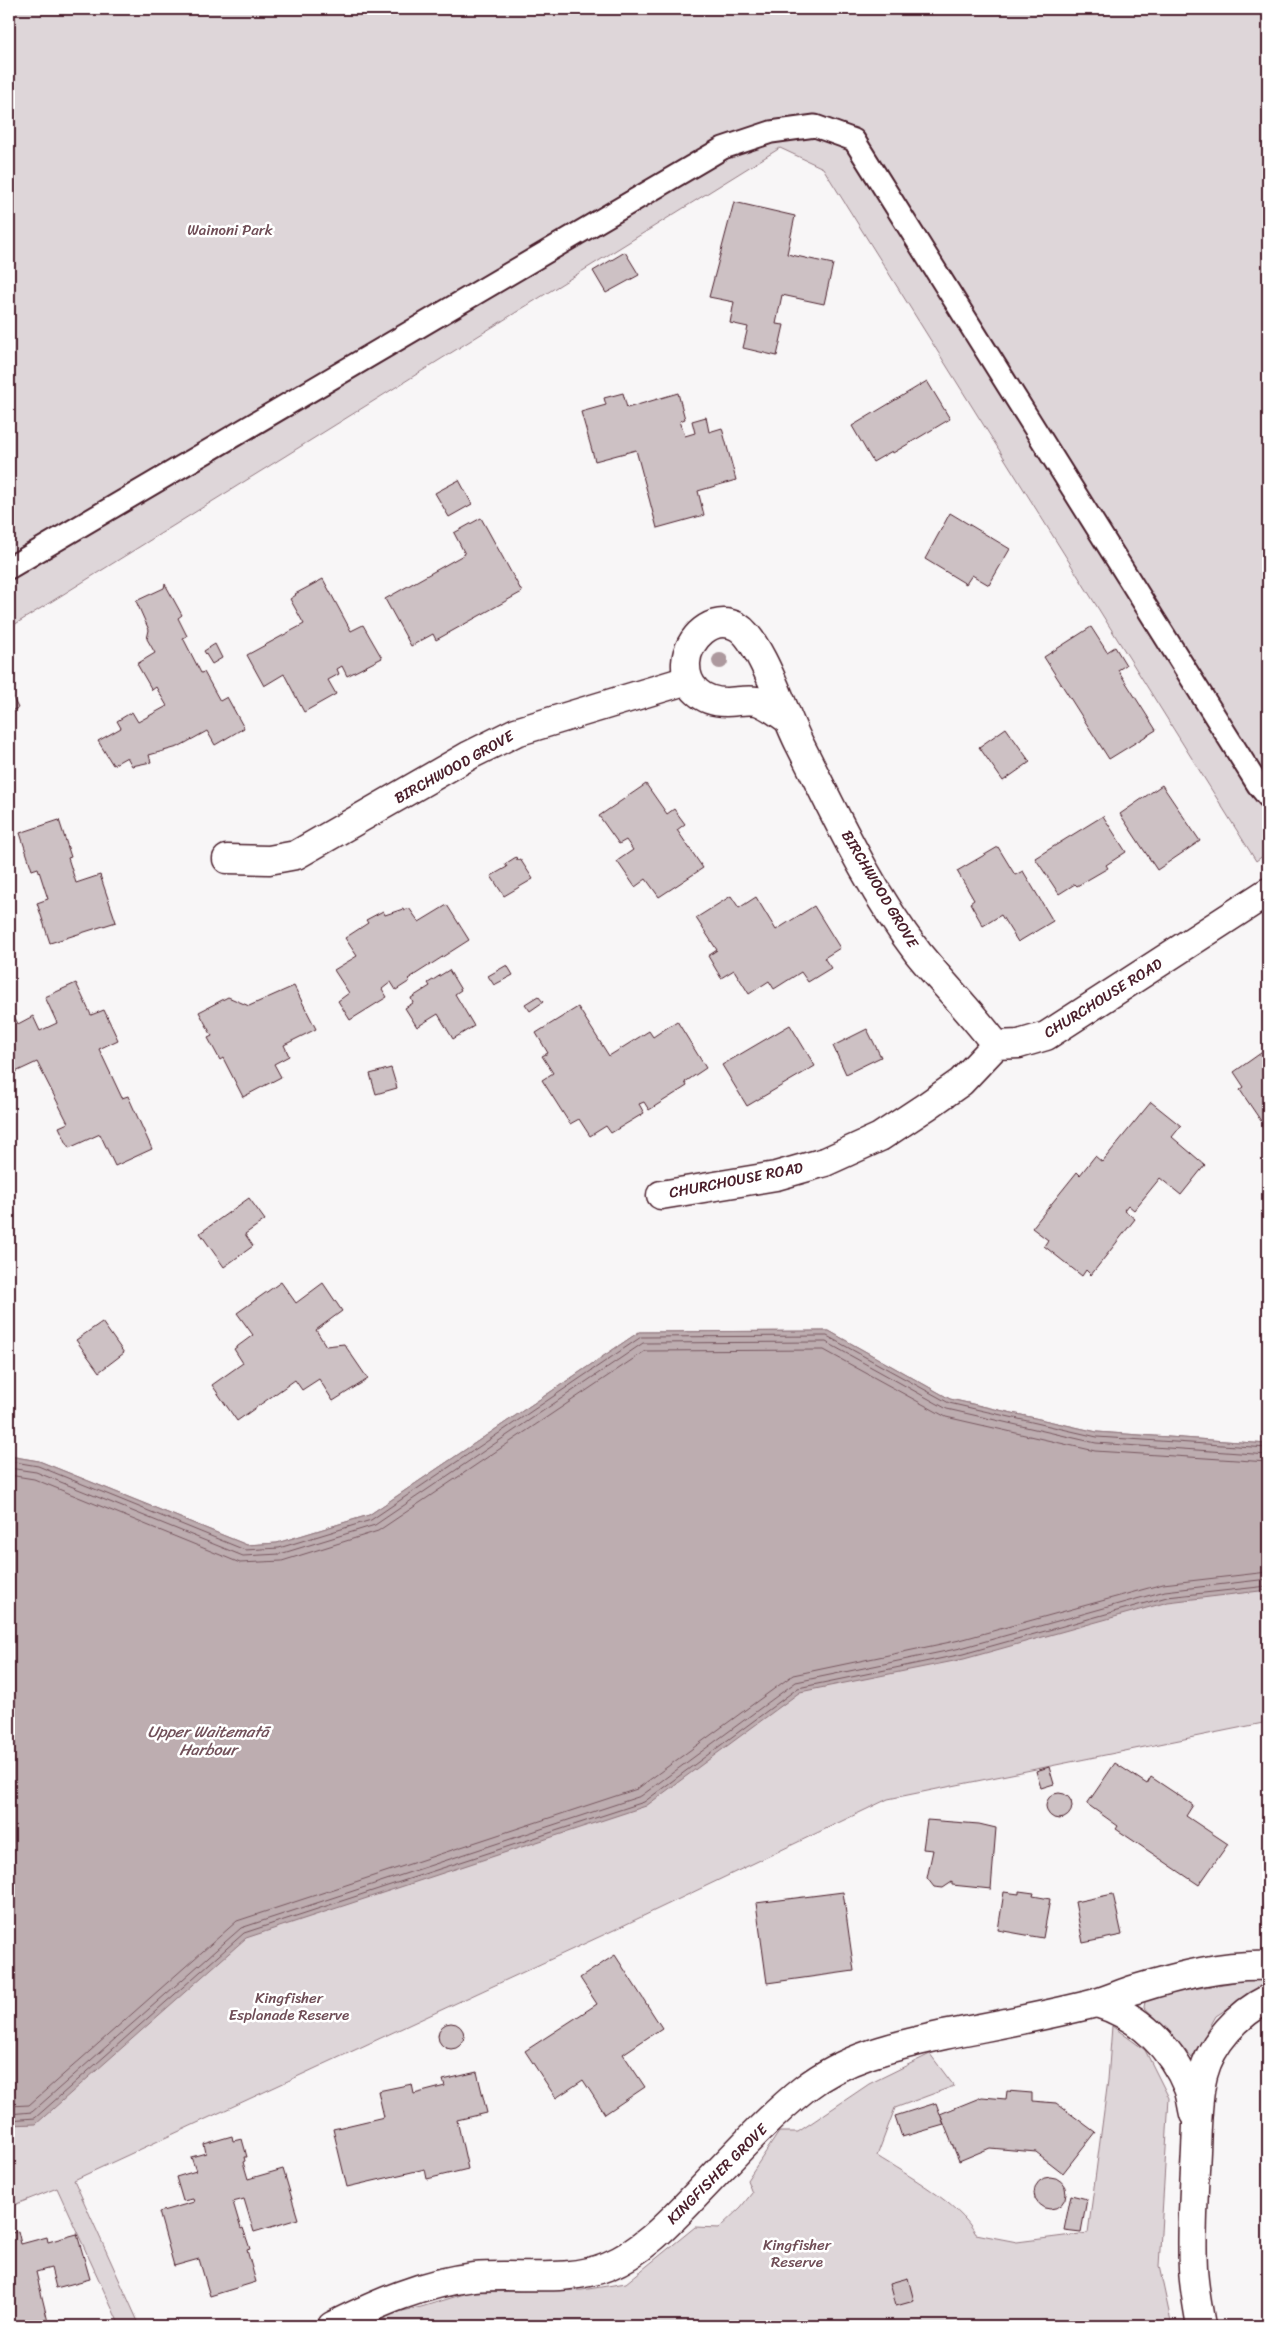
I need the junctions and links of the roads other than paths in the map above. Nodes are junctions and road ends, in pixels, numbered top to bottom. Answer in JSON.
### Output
{"nodes":[{"id":1,"x":9,"y":568,"type":"edge"},
{"id":2,"x":688,"y":680,"type":"junction"},
{"id":3,"x":786,"y":718,"type":"junction"},
{"id":4,"x":1268,"y":797,"type":"edge"},
{"id":5,"x":227,"y":859,"type":"dead end"},
{"id":6,"x":1268,"y":892,"type":"edge"},
{"id":7,"x":996,"y":1045,"type":"junction"},
{"id":8,"x":661,"y":1194,"type":"dead end"},
{"id":9,"x":1268,"y":1966,"type":"edge"},
{"id":10,"x":1268,"y":1999,"type":"edge"},
{"id":11,"x":1097,"y":2003,"type":"junction"},
{"id":12,"x":1197,"y":2130,"type":"junction"},
{"id":13,"x":332,"y":2326,"type":"edge"},
{"id":14,"x":1201,"y":2326,"type":"edge"}],
"edges":[{"from":1,"to":4,"type":"lane"},
{"from":2,"to":3,"type":"street"},
{"from":2,"to":3,"type":"street","name":"BIRCHWOOD GROVE"},
{"from":2,"to":5,"type":"street","name":"BIRCHWOOD GROVE"},
{"from":3,"to":7,"type":"street","name":"BIRCHWOOD GROVE"},
{"from":6,"to":7,"type":"street","name":"CHURCHOUSE ROAD"},
{"from":7,"to":8,"type":"street","name":"CHURCHOUSE ROAD"},
{"from":9,"to":11,"type":"street","name":"KINGFISHER GROVE"},
{"from":10,"to":12,"type":"street"},
{"from":11,"to":12,"type":"street"},
{"from":11,"to":13,"type":"street","name":"KINGFISHER GROVE"},
{"from":12,"to":14,"type":"street"}]}
